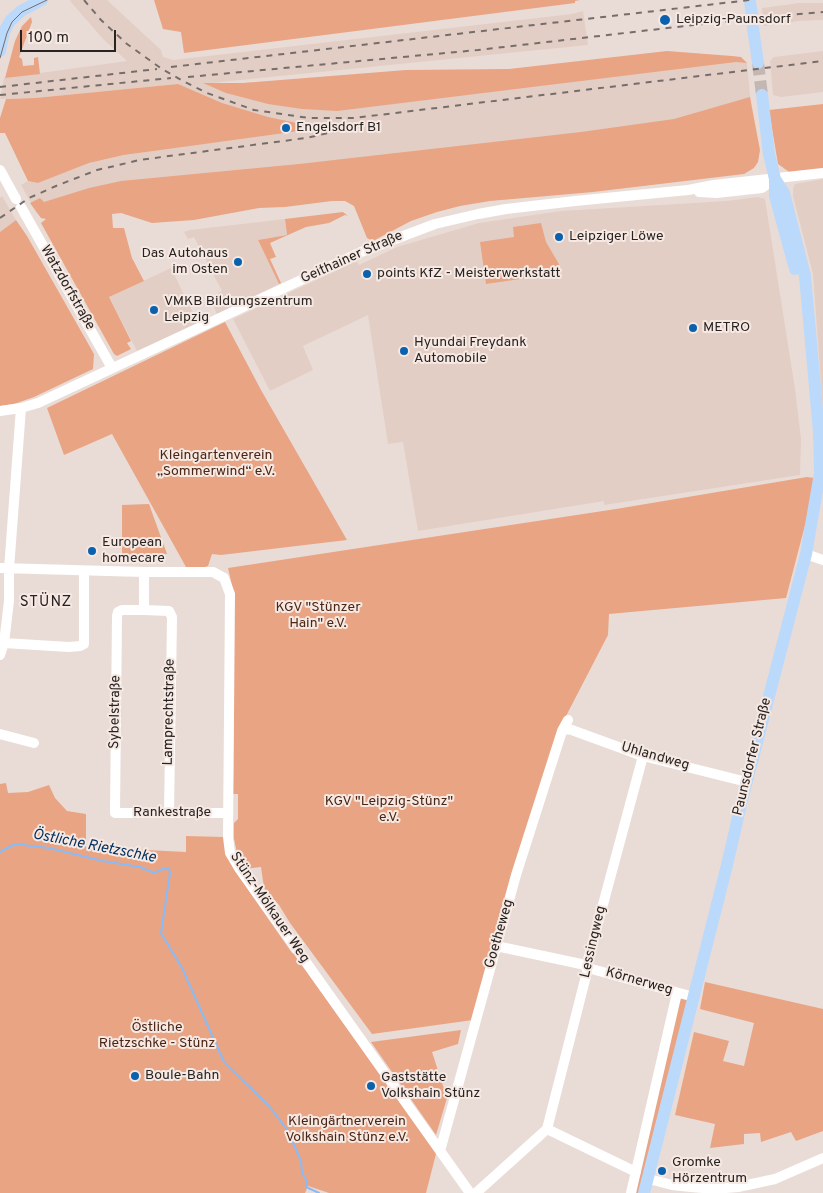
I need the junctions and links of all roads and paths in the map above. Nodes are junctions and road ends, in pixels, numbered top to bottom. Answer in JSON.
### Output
{"nodes":[{"id":1,"x":42,"y":0,"type":"edge"},
{"id":2,"x":751,"y":13,"type":"dead end"},
{"id":3,"x":0,"y":51,"type":"edge"},
{"id":4,"x":758,"y":63,"type":"tunnel mouth"},
{"id":5,"x":762,"y":95,"type":"tunnel mouth"},
{"id":6,"x":0,"y":170,"type":"edge"},
{"id":7,"x":823,"y":173,"type":"edge"},
{"id":8,"x":775,"y":179,"type":"junction"},
{"id":9,"x":112,"y":368,"type":"junction"},
{"id":10,"x":21,"y":408,"type":"junction"},
{"id":11,"x":0,"y":411,"type":"edge"},
{"id":12,"x":806,"y":554,"type":"junction"},
{"id":13,"x":823,"y":560,"type":"edge"},
{"id":14,"x":5,"y":569,"type":"edge"},
{"id":15,"x":84,"y":570,"type":"junction"},
{"id":16,"x":144,"y":572,"type":"junction"},
{"id":17,"x":144,"y":610,"type":"junction"},
{"id":18,"x":4,"y":643,"type":"junction"},
{"id":19,"x":0,"y":655,"type":"edge"},
{"id":20,"x":566,"y":725,"type":"joint"},
{"id":21,"x":0,"y":734,"type":"edge"},
{"id":22,"x":34,"y":743,"type":"dead end"},
{"id":23,"x":643,"y":756,"type":"junction"},
{"id":24,"x":747,"y":782,"type":"junction"},
{"id":25,"x":115,"y":813,"type":"joint"},
{"id":26,"x":228,"y":813,"type":"junction"},
{"id":27,"x":169,"y":814,"type":"junction"},
{"id":28,"x":496,"y":946,"type":"junction"},
{"id":29,"x":588,"y":968,"type":"junction"},
{"id":30,"x":677,"y":993,"type":"junction"},
{"id":31,"x":694,"y":997,"type":"junction"},
{"id":32,"x":548,"y":1129,"type":"junction"},
{"id":33,"x":440,"y":1151,"type":"junction"},
{"id":34,"x":823,"y":1158,"type":"edge"},
{"id":35,"x":636,"y":1172,"type":"junction"},
{"id":36,"x":649,"y":1179,"type":"junction"},
{"id":37,"x":470,"y":1193,"type":"edge"},
{"id":38,"x":476,"y":1193,"type":"edge"},
{"id":39,"x":631,"y":1193,"type":"edge"},
{"id":40,"x":644,"y":1193,"type":"edge"}],
"edges":[{"from":1,"to":3,"type":"main road"},
{"from":2,"to":4,"type":"main road"},
{"from":5,"to":8,"type":"main road","name":"Paunsdorfer Straße"},
{"from":6,"to":9,"type":"street","name":"Watzdorfstraße"},
{"from":7,"to":8,"type":"street","name":"Geithainer Straße"},
{"from":8,"to":9,"type":"street","name":"Geithainer Straße"},
{"from":8,"to":12,"type":"main road","name":"Paunsdorfer Straße"},
{"from":9,"to":10,"type":"street","name":"Geithainer Straße"},
{"from":10,"to":11,"type":"street","name":"Geithainer Straße"},
{"from":10,"to":14,"type":"street"},
{"from":12,"to":13,"type":"street"},
{"from":12,"to":24,"type":"main road","name":"Paunsdorfer Straße"},
{"from":14,"to":15,"type":"street"},
{"from":14,"to":18,"type":"street"},
{"from":15,"to":16,"type":"street"},
{"from":15,"to":18,"type":"street"},
{"from":16,"to":17,"type":"street"},
{"from":16,"to":26,"type":"street","name":"Stünz-Mölkauer Weg"},
{"from":17,"to":25,"type":"street","name":"Sybelstraße"},
{"from":17,"to":27,"type":"street","name":"Lamprechtstraße"},
{"from":18,"to":19,"type":"street"},
{"from":20,"to":23,"type":"street","name":"Uhlandweg"},
{"from":20,"to":28,"type":"street","name":"Goetheweg"},
{"from":21,"to":22,"type":"street"},
{"from":23,"to":24,"type":"street","name":"Uhlandweg"},
{"from":23,"to":29,"type":"street","name":"Lessingweg"},
{"from":24,"to":31,"type":"main road","name":"Paunsdorfer Straße"},
{"from":25,"to":27,"type":"street","name":"Rankestraße"},
{"from":26,"to":27,"type":"street","name":"Rankestraße"},
{"from":26,"to":33,"type":"street","name":"Stünz-Mölkauer Weg"},
{"from":28,"to":29,"type":"street","name":"Körnerweg"},
{"from":28,"to":33,"type":"street","name":"Goetheweg"},
{"from":29,"to":30,"type":"street","name":"Körnerweg"},
{"from":29,"to":32,"type":"street","name":"Lessingweg"},
{"from":30,"to":31,"type":"street","name":"Körnerweg"},
{"from":30,"to":35,"type":"street"},
{"from":31,"to":36,"type":"main road","name":"Paunsdorfer Straße"},
{"from":32,"to":35,"type":"street"},
{"from":32,"to":38,"type":"street"},
{"from":33,"to":37,"type":"street","name":"Stünz-Mölkauer Weg"},
{"from":34,"to":36,"type":"street"},
{"from":35,"to":39,"type":"street"},
{"from":36,"to":40,"type":"main road","name":"Paunsdorfer Straße"}]}
